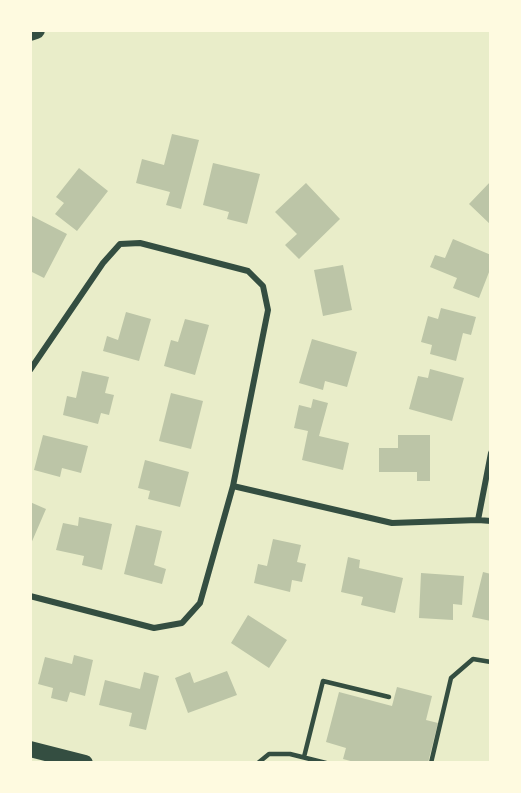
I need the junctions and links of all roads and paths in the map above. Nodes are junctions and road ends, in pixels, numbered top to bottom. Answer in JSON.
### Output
{"nodes":[{"id":1,"x":36,"y":30,"type":"edge"},
{"id":2,"x":30,"y":32,"type":"edge"},
{"id":3,"x":30,"y":370,"type":"edge"},
{"id":4,"x":491,"y":453,"type":"edge"},
{"id":5,"x":233,"y":486,"type":"junction"},
{"id":6,"x":478,"y":520,"type":"junction"},
{"id":7,"x":491,"y":521,"type":"edge"},
{"id":8,"x":30,"y":596,"type":"edge"},
{"id":9,"x":491,"y":662,"type":"edge"},
{"id":10,"x":389,"y":697,"type":"dead end"},
{"id":11,"x":30,"y":749,"type":"edge"},
{"id":12,"x":304,"y":757,"type":"junction"},
{"id":13,"x":85,"y":763,"type":"edge"},
{"id":14,"x":258,"y":763,"type":"edge"},
{"id":15,"x":326,"y":763,"type":"edge"},
{"id":16,"x":431,"y":763,"type":"edge"}],
"edges":[{"from":1,"to":2,"type":"highway"},
{"from":3,"to":5,"type":"street"},
{"from":4,"to":6,"type":"street"},
{"from":5,"to":6,"type":"street"},
{"from":5,"to":8,"type":"street"},
{"from":6,"to":7,"type":"street"},
{"from":9,"to":16,"type":"lane"},
{"from":10,"to":12,"type":"lane"},
{"from":11,"to":13,"type":"highway"},
{"from":12,"to":14,"type":"lane"},
{"from":12,"to":15,"type":"lane"}]}
